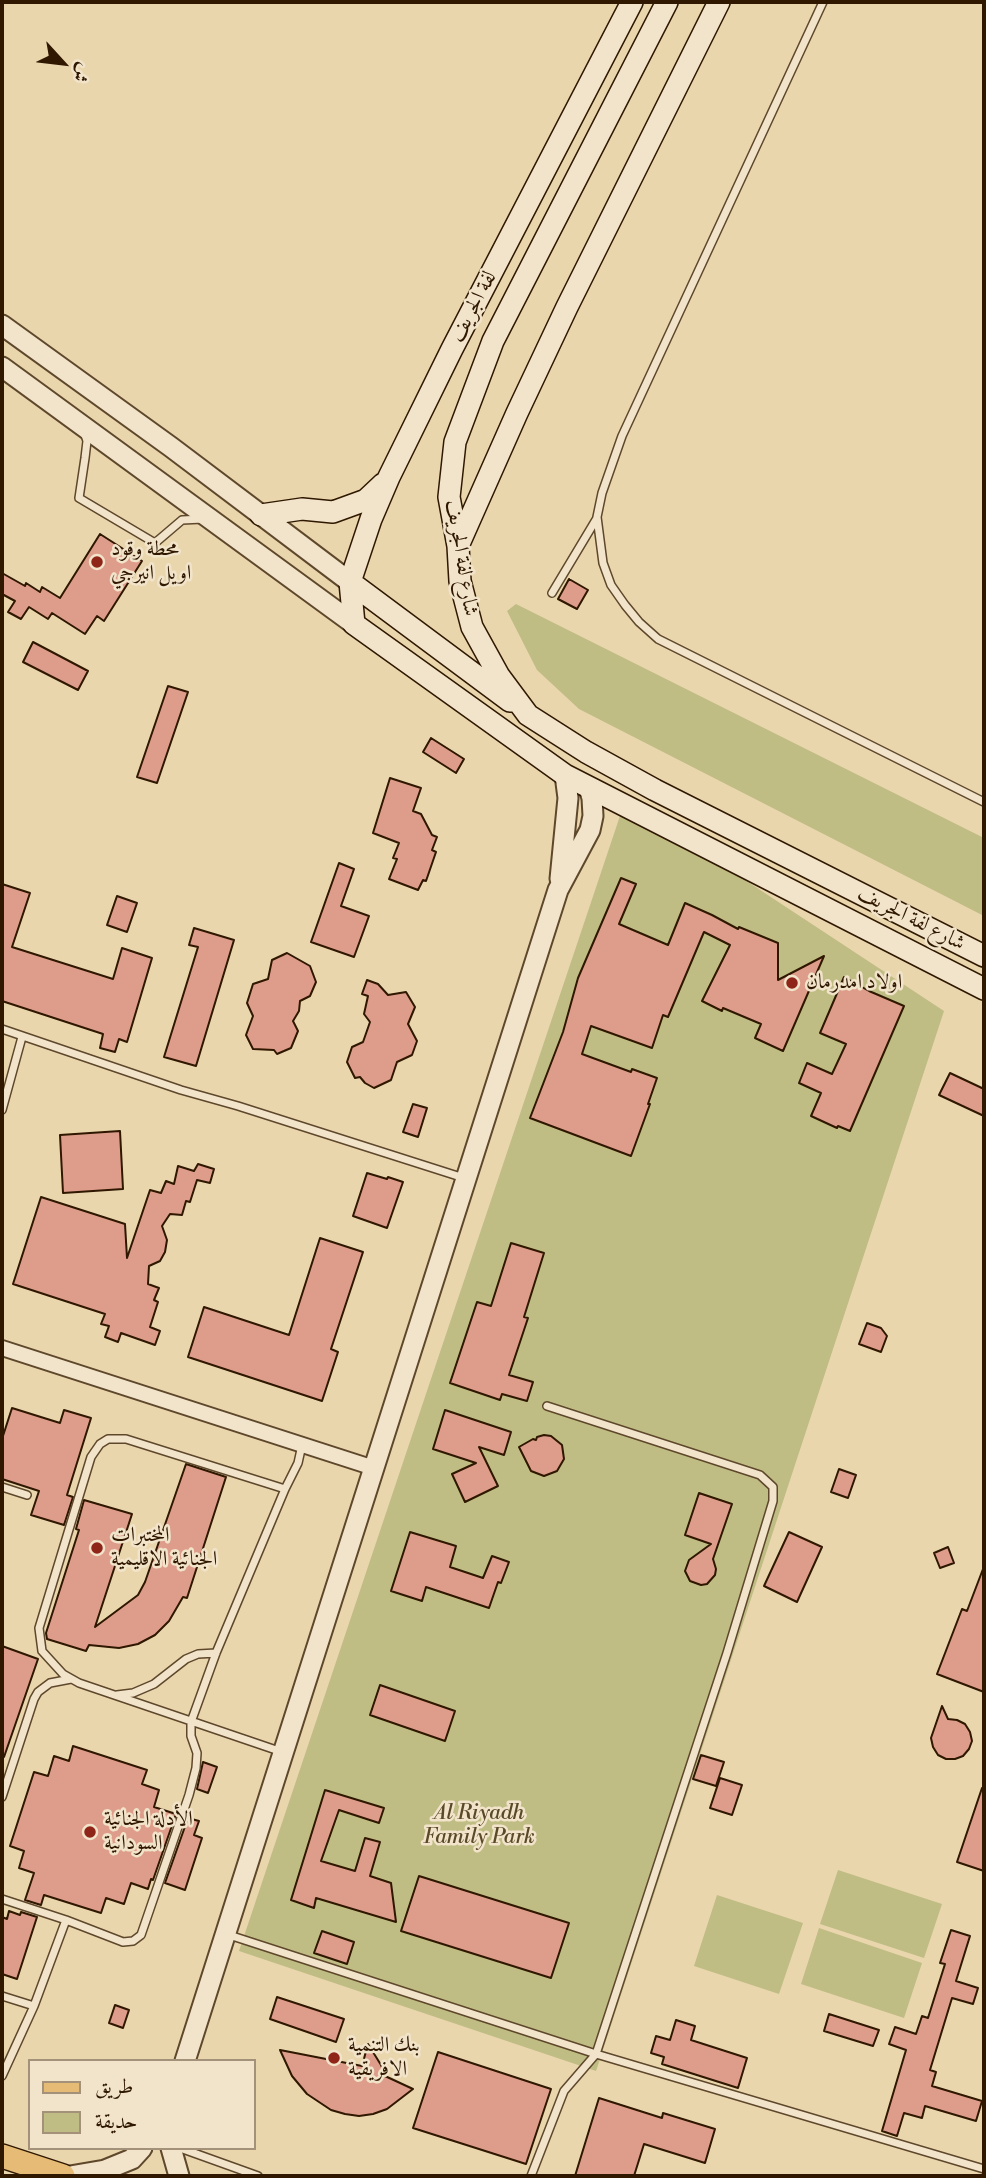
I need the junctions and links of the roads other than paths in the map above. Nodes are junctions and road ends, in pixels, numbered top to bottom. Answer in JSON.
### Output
{"nodes":[{"id":1,"x":632,"y":2,"type":"edge"},
{"id":2,"x":667,"y":2,"type":"edge"},
{"id":3,"x":719,"y":2,"type":"edge"},
{"id":4,"x":822,"y":2,"type":"edge"},
{"id":5,"x":2,"y":325,"type":"edge"},
{"id":6,"x":2,"y":367,"type":"edge"},
{"id":7,"x":82,"y":424,"type":"junction"},
{"id":8,"x":389,"y":477,"type":"junction"},
{"id":9,"x":261,"y":515,"type":"junction"},
{"id":10,"x":597,"y":517,"type":"junction"},
{"id":11,"x":211,"y":518,"type":"junction"},
{"id":12,"x":458,"y":547,"type":"junction"},
{"id":13,"x":350,"y":582,"type":"junction"},
{"id":14,"x":552,"y":593,"type":"dead end"},
{"id":15,"x":354,"y":624,"type":"junction"},
{"id":16,"x":528,"y":715,"type":"junction"},
{"id":17,"x":565,"y":775,"type":"junction"},
{"id":18,"x":589,"y":788,"type":"junction"},
{"id":19,"x":984,"y":802,"type":"edge"},
{"id":20,"x":558,"y":890,"type":"junction"},
{"id":21,"x":984,"y":956,"type":"edge"},
{"id":22,"x":984,"y":989,"type":"edge"},
{"id":23,"x":2,"y":1029,"type":"edge"},
{"id":24,"x":22,"y":1037,"type":"junction"},
{"id":25,"x":2,"y":1110,"type":"edge"},
{"id":26,"x":466,"y":1179,"type":"junction"},
{"id":27,"x":2,"y":1348,"type":"edge"},
{"id":28,"x":547,"y":1406,"type":"dead end"},
{"id":29,"x":302,"y":1445,"type":"junction"},
{"id":30,"x":374,"y":1468,"type":"junction"},
{"id":31,"x":2,"y":1487,"type":"edge"},
{"id":32,"x":285,"y":1489,"type":"junction"},
{"id":33,"x":27,"y":1495,"type":"dead end"},
{"id":34,"x":216,"y":1653,"type":"junction"},
{"id":35,"x":71,"y":1679,"type":"junction"},
{"id":36,"x":113,"y":1695,"type":"junction"},
{"id":37,"x":191,"y":1723,"type":"junction"},
{"id":38,"x":283,"y":1752,"type":"junction"},
{"id":39,"x":2,"y":1797,"type":"edge"},
{"id":40,"x":2,"y":1899,"type":"edge"},
{"id":41,"x":66,"y":1920,"type":"junction"},
{"id":42,"x":225,"y":1934,"type":"junction"},
{"id":43,"x":2,"y":1996,"type":"edge"},
{"id":44,"x":34,"y":2006,"type":"junction"},
{"id":45,"x":596,"y":2054,"type":"junction"},
{"id":46,"x":186,"y":2059,"type":"edge"},
{"id":47,"x":2,"y":2076,"type":"edge"},
{"id":48,"x":140,"y":2150,"type":"edge"},
{"id":49,"x":172,"y":2150,"type":"edge"},
{"id":50,"x":186,"y":2150,"type":"edge"},
{"id":51,"x":2,"y":2156,"type":"edge"},
{"id":52,"x":984,"y":2169,"type":"edge"},
{"id":53,"x":63,"y":2176,"type":"edge"},
{"id":54,"x":70,"y":2176,"type":"edge"},
{"id":55,"x":179,"y":2176,"type":"edge"},
{"id":56,"x":258,"y":2176,"type":"edge"},
{"id":57,"x":531,"y":2176,"type":"edge"}],
"edges":[{"from":1,"to":8,"type":"main road","name":"لفة الجريف"},
{"from":2,"to":12,"type":"main road","name":"شارع لفة الجريف"},
{"from":3,"to":12,"type":"main road"},
{"from":4,"to":10,"type":"lane"},
{"from":5,"to":9,"type":"street"},
{"from":6,"to":7,"type":"street"},
{"from":7,"to":11,"type":"street"},
{"from":7,"to":11,"type":"lane"},
{"from":8,"to":9,"type":"main road"},
{"from":8,"to":13,"type":"main road","name":"لفة الجريف"},
{"from":9,"to":13,"type":"street"},
{"from":10,"to":14,"type":"lane"},
{"from":10,"to":19,"type":"lane"},
{"from":11,"to":15,"type":"street"},
{"from":12,"to":16,"type":"main road","name":"شارع لفة الجريف"},
{"from":13,"to":15,"type":"main road","name":"لفة الجريف"},
{"from":13,"to":16,"type":"main road"},
{"from":15,"to":17,"type":"main road","name":"شارع لفة الجريف"},
{"from":16,"to":21,"type":"main road","name":"شارع لفة الجريف"},
{"from":17,"to":18,"type":"main road","name":"شارع لفة الجريف"},
{"from":17,"to":20,"type":"street"},
{"from":18,"to":20,"type":"street"},
{"from":18,"to":22,"type":"main road","name":"شارع لفة الجريف"},
{"from":20,"to":26,"type":"street"},
{"from":23,"to":24,"type":"lane"},
{"from":24,"to":25,"type":"lane"},
{"from":24,"to":26,"type":"lane"},
{"from":26,"to":30,"type":"street"},
{"from":27,"to":29,"type":"street"},
{"from":28,"to":45,"type":"lane"},
{"from":29,"to":30,"type":"street"},
{"from":29,"to":32,"type":"lane"},
{"from":30,"to":38,"type":"street"},
{"from":31,"to":33,"type":"lane"},
{"from":32,"to":34,"type":"lane"},
{"from":32,"to":35,"type":"lane"},
{"from":34,"to":36,"type":"lane"},
{"from":34,"to":37,"type":"lane"},
{"from":35,"to":36,"type":"lane"},
{"from":35,"to":39,"type":"lane"},
{"from":36,"to":37,"type":"lane"},
{"from":37,"to":38,"type":"lane"},
{"from":37,"to":41,"type":"lane"},
{"from":38,"to":42,"type":"street"},
{"from":40,"to":41,"type":"lane"},
{"from":41,"to":44,"type":"lane"},
{"from":42,"to":45,"type":"lane"},
{"from":42,"to":46,"type":"street"},
{"from":43,"to":44,"type":"lane"},
{"from":44,"to":47,"type":"lane"},
{"from":45,"to":52,"type":"lane"},
{"from":45,"to":57,"type":"lane"},
{"from":48,"to":54,"type":"street"},
{"from":49,"to":55,"type":"street"},
{"from":50,"to":56,"type":"lane"},
{"from":51,"to":53,"type":"main road"}]}
